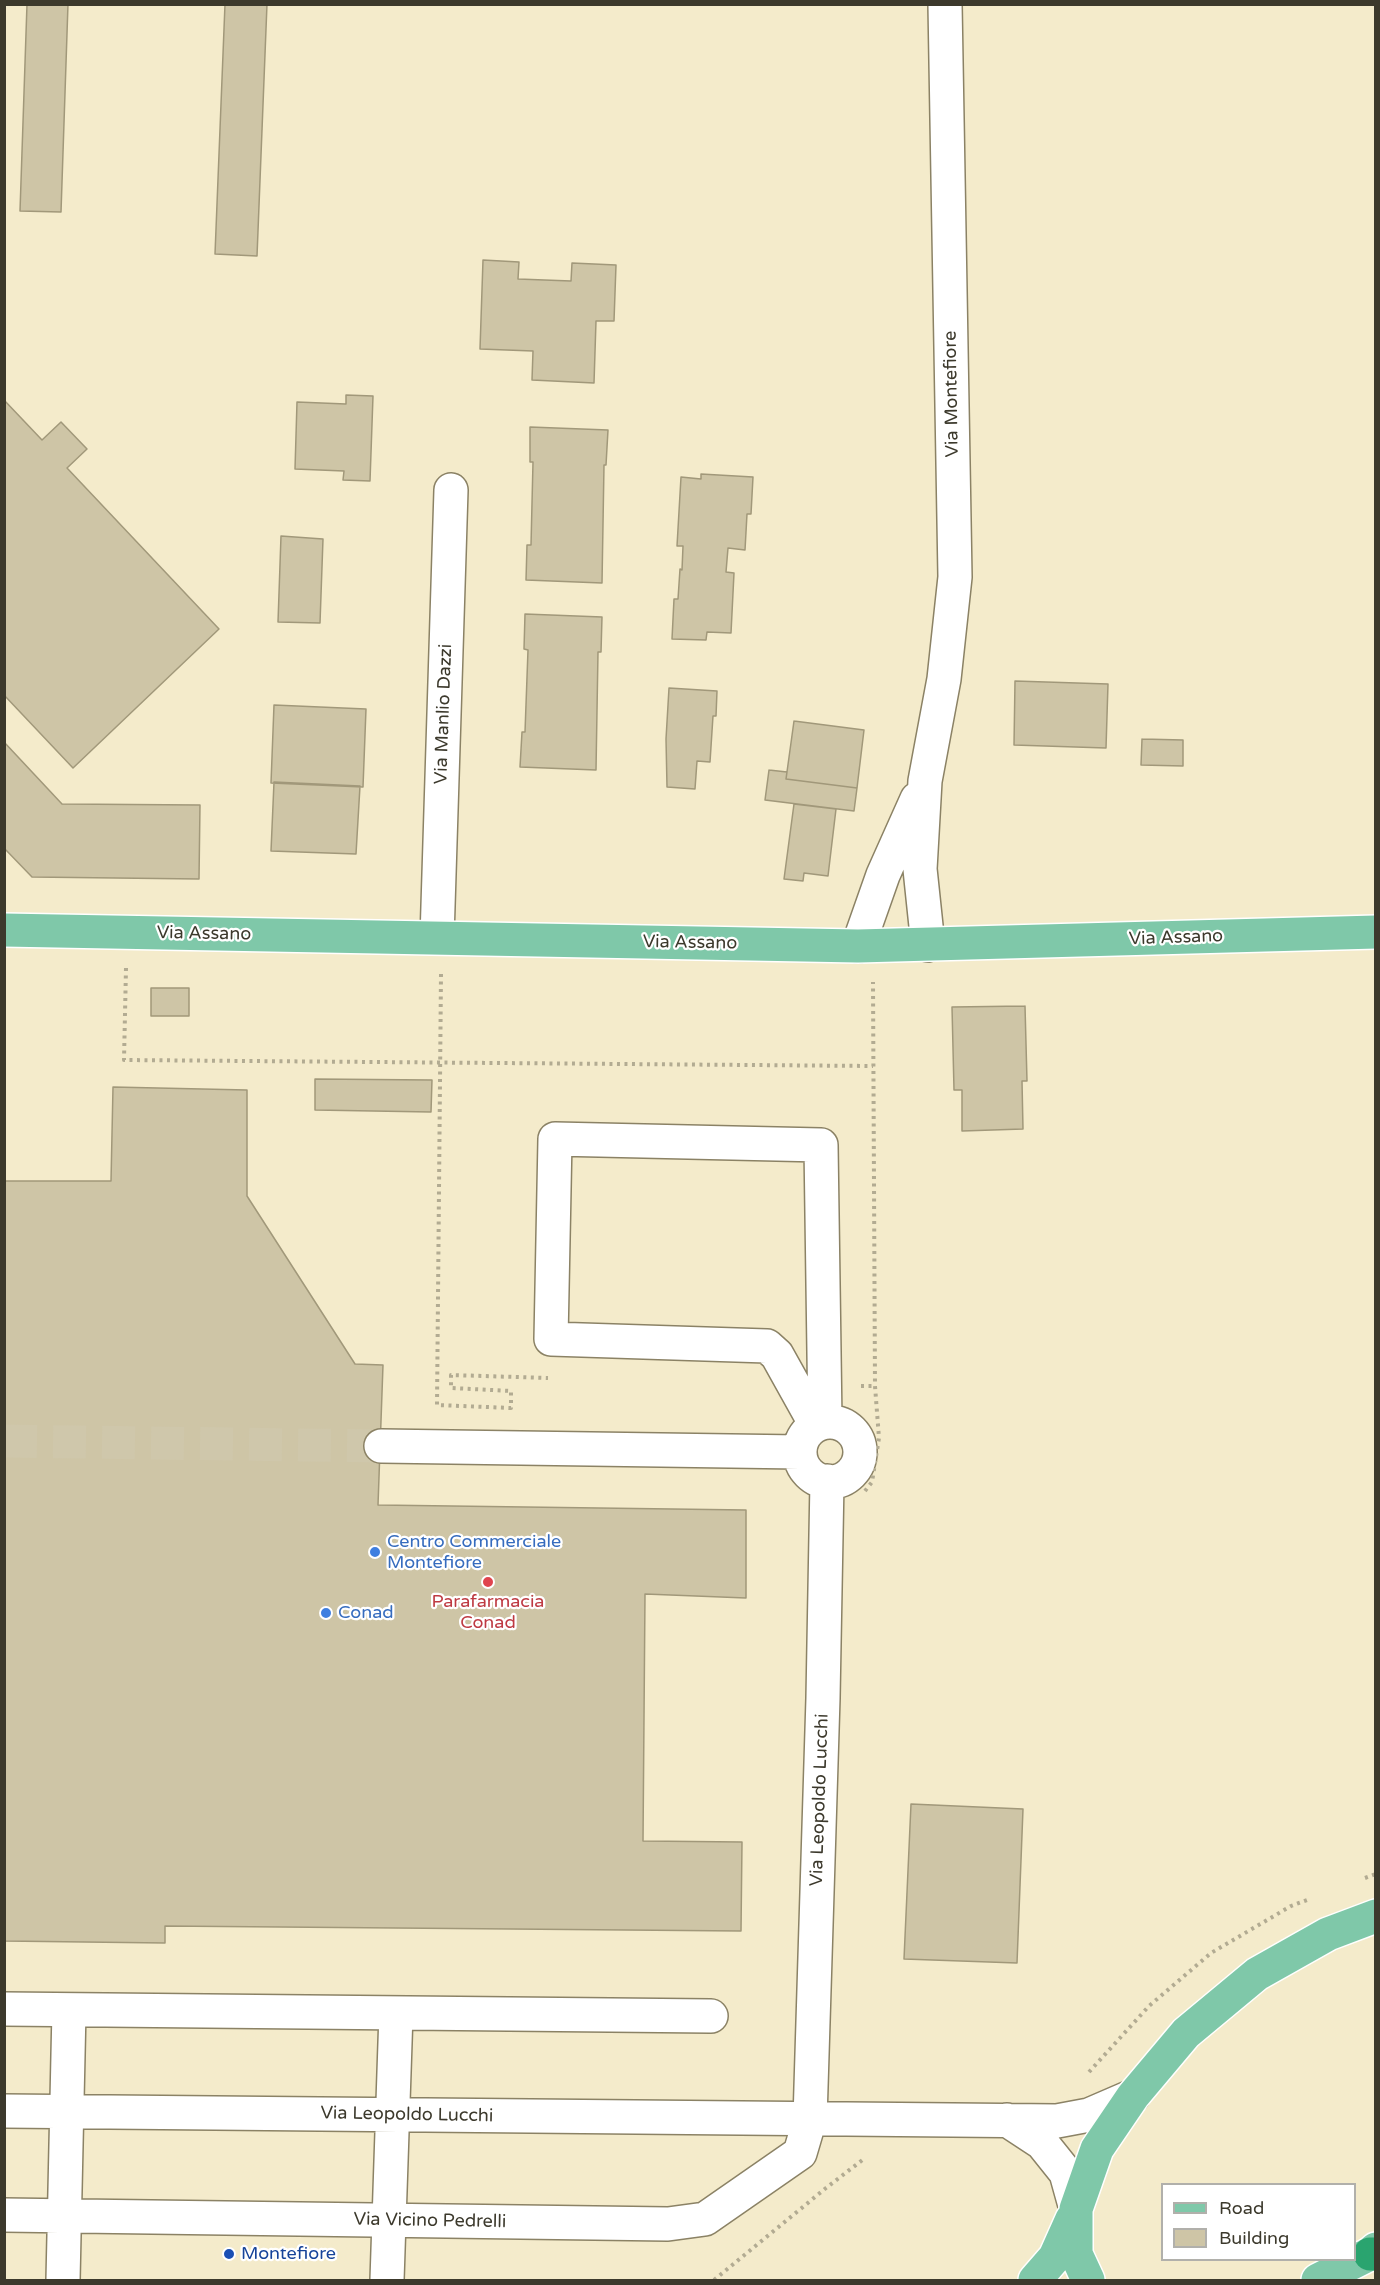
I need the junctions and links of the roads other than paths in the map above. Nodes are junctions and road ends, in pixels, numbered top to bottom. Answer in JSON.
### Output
{"nodes":[{"id":1,"x":945,"y":4,"type":"edge"},
{"id":2,"x":451,"y":490,"type":"dead end"},
{"id":3,"x":925,"y":781,"type":"junction"},
{"id":4,"x":4,"y":930,"type":"edge"},
{"id":5,"x":1376,"y":932,"type":"edge"},
{"id":6,"x":437,"y":938,"type":"junction"},
{"id":7,"x":928,"y":945,"type":"junction"},
{"id":8,"x":858,"y":946,"type":"junction"},
{"id":9,"x":814,"y":1433,"type":"junction"},
{"id":10,"x":381,"y":1446,"type":"tunnel mouth"},
{"id":11,"x":827,"y":1481,"type":"junction"},
{"id":12,"x":1376,"y":1916,"type":"edge"},
{"id":13,"x":4,"y":2009,"type":"edge"},
{"id":14,"x":69,"y":2010,"type":"junction"},
{"id":15,"x":396,"y":2013,"type":"junction"},
{"id":16,"x":711,"y":2016,"type":"dead end"},
{"id":17,"x":1133,"y":2096,"type":"junction"},
{"id":18,"x":4,"y":2111,"type":"edge"},
{"id":19,"x":67,"y":2111,"type":"junction"},
{"id":20,"x":392,"y":2115,"type":"junction"},
{"id":21,"x":810,"y":2119,"type":"junction"},
{"id":22,"x":1007,"y":2120,"type":"junction"},
{"id":23,"x":1076,"y":2209,"type":"junction"},
{"id":24,"x":4,"y":2215,"type":"edge"},
{"id":25,"x":64,"y":2216,"type":"junction"},
{"id":26,"x":389,"y":2219,"type":"junction"},
{"id":27,"x":1374,"y":2252,"type":"edge"},
{"id":28,"x":63,"y":2280,"type":"edge"},
{"id":29,"x":387,"y":2280,"type":"edge"},
{"id":30,"x":1035,"y":2280,"type":"edge"},
{"id":31,"x":1088,"y":2280,"type":"edge"},
{"id":32,"x":1318,"y":2280,"type":"edge"}],
"edges":[{"from":1,"to":3,"type":"street","name":"Via Montefiore"},
{"from":2,"to":6,"type":"street","name":"Via Manlio Dazzi"},
{"from":3,"to":7,"type":"street","name":"Via Montefiore"},
{"from":3,"to":8,"type":"street","name":"Via Montefiore"},
{"from":4,"to":6,"type":"main road","name":"Via Assano"},
{"from":5,"to":7,"type":"main road","name":"Via Assano"},
{"from":6,"to":8,"type":"main road","name":"Via Assano"},
{"from":7,"to":8,"type":"main road","name":"Via Assano"},
{"from":9,"to":9,"type":"street"},
{"from":9,"to":10,"type":"street"},
{"from":9,"to":11,"type":"street"},
{"from":9,"to":11,"type":"street"},
{"from":11,"to":21,"type":"street","name":"Via Leopoldo Lucchi"},
{"from":12,"to":17,"type":"main road"},
{"from":13,"to":14,"type":"street"},
{"from":14,"to":15,"type":"street"},
{"from":14,"to":19,"type":"street"},
{"from":15,"to":16,"type":"street"},
{"from":15,"to":20,"type":"street"},
{"from":17,"to":22,"type":"street","name":"Via Leopoldo Lucchi"},
{"from":17,"to":23,"type":"main road"},
{"from":18,"to":19,"type":"street","name":"Via Leopoldo Lucchi"},
{"from":19,"to":20,"type":"street","name":"Via Leopoldo Lucchi"},
{"from":19,"to":25,"type":"street"},
{"from":20,"to":21,"type":"street","name":"Via Leopoldo Lucchi"},
{"from":20,"to":26,"type":"street"},
{"from":21,"to":22,"type":"street","name":"Via Leopoldo Lucchi"},
{"from":21,"to":26,"type":"street","name":"Via Vicino Pedrelli"},
{"from":22,"to":23,"type":"street"},
{"from":23,"to":30,"type":"main road"},
{"from":23,"to":31,"type":"main road"},
{"from":24,"to":25,"type":"street","name":"Via Vicino Pedrelli"},
{"from":25,"to":26,"type":"street","name":"Via Vicino Pedrelli"},
{"from":25,"to":28,"type":"street"},
{"from":26,"to":29,"type":"street"},
{"from":27,"to":32,"type":"main road"}]}
